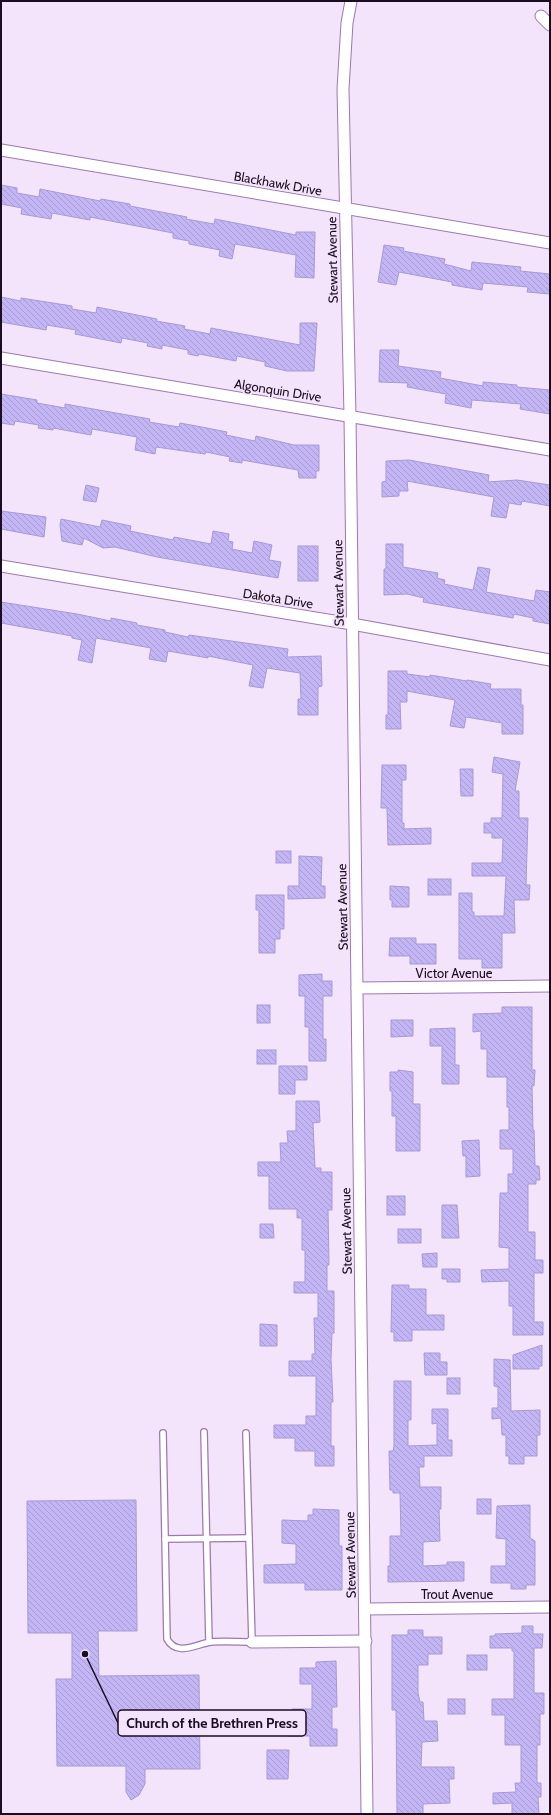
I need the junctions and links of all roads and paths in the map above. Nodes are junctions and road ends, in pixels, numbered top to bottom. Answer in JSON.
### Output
{"nodes":[{"id":1,"x":351,"y":1,"type":"edge"},
{"id":2,"x":541,"y":16,"type":"dead end"},
{"id":3,"x":550,"y":25,"type":"edge"},
{"id":4,"x":1,"y":150,"type":"edge"},
{"id":5,"x":345,"y":208,"type":"junction"},
{"id":6,"x":550,"y":243,"type":"edge"},
{"id":7,"x":1,"y":358,"type":"edge"},
{"id":8,"x":350,"y":416,"type":"junction"},
{"id":9,"x":550,"y":450,"type":"edge"},
{"id":10,"x":1,"y":566,"type":"edge"},
{"id":11,"x":352,"y":624,"type":"junction"},
{"id":12,"x":550,"y":660,"type":"edge"},
{"id":13,"x":550,"y":986,"type":"edge"},
{"id":14,"x":357,"y":988,"type":"junction"},
{"id":15,"x":204,"y":1432,"type":"dead end"},
{"id":16,"x":163,"y":1433,"type":"dead end"},
{"id":17,"x":246,"y":1433,"type":"dead end"},
{"id":18,"x":249,"y":1538,"type":"junction"},
{"id":19,"x":164,"y":1539,"type":"junction"},
{"id":20,"x":206,"y":1539,"type":"junction"},
{"id":21,"x":550,"y":1607,"type":"edge"},
{"id":22,"x":365,"y":1608,"type":"junction"},
{"id":23,"x":366,"y":1641,"type":"junction"},
{"id":24,"x":209,"y":1642,"type":"junction"},
{"id":25,"x":252,"y":1642,"type":"junction"},
{"id":26,"x":367,"y":1814,"type":"edge"}],
"edges":[{"from":1,"to":5,"type":"street","name":"Stewart Avenue"},
{"from":2,"to":3,"type":"street"},
{"from":4,"to":5,"type":"street","name":"Blackhawk Drive"},
{"from":5,"to":6,"type":"street","name":"Blackhawk Drive"},
{"from":5,"to":8,"type":"street","name":"Stewart Avenue"},
{"from":7,"to":8,"type":"street","name":"Algonquin Drive"},
{"from":8,"to":9,"type":"street","name":"Algonquin Drive"},
{"from":8,"to":11,"type":"street","name":"Stewart Avenue"},
{"from":10,"to":11,"type":"street","name":"Dakota Drive"},
{"from":11,"to":12,"type":"street","name":"Dakota Drive"},
{"from":11,"to":14,"type":"street","name":"Stewart Avenue"},
{"from":13,"to":14,"type":"street","name":"Victor Avenue"},
{"from":14,"to":22,"type":"street","name":"Stewart Avenue"},
{"from":15,"to":20,"type":"lane"},
{"from":16,"to":19,"type":"lane"},
{"from":17,"to":18,"type":"lane"},
{"from":18,"to":20,"type":"lane"},
{"from":18,"to":25,"type":"lane"},
{"from":19,"to":20,"type":"lane"},
{"from":19,"to":24,"type":"lane"},
{"from":20,"to":24,"type":"lane"},
{"from":21,"to":22,"type":"street","name":"Trout Avenue"},
{"from":22,"to":23,"type":"street","name":"Stewart Avenue"},
{"from":23,"to":25,"type":"street"},
{"from":23,"to":26,"type":"street","name":"Stewart Avenue"},
{"from":24,"to":25,"type":"lane"}]}
